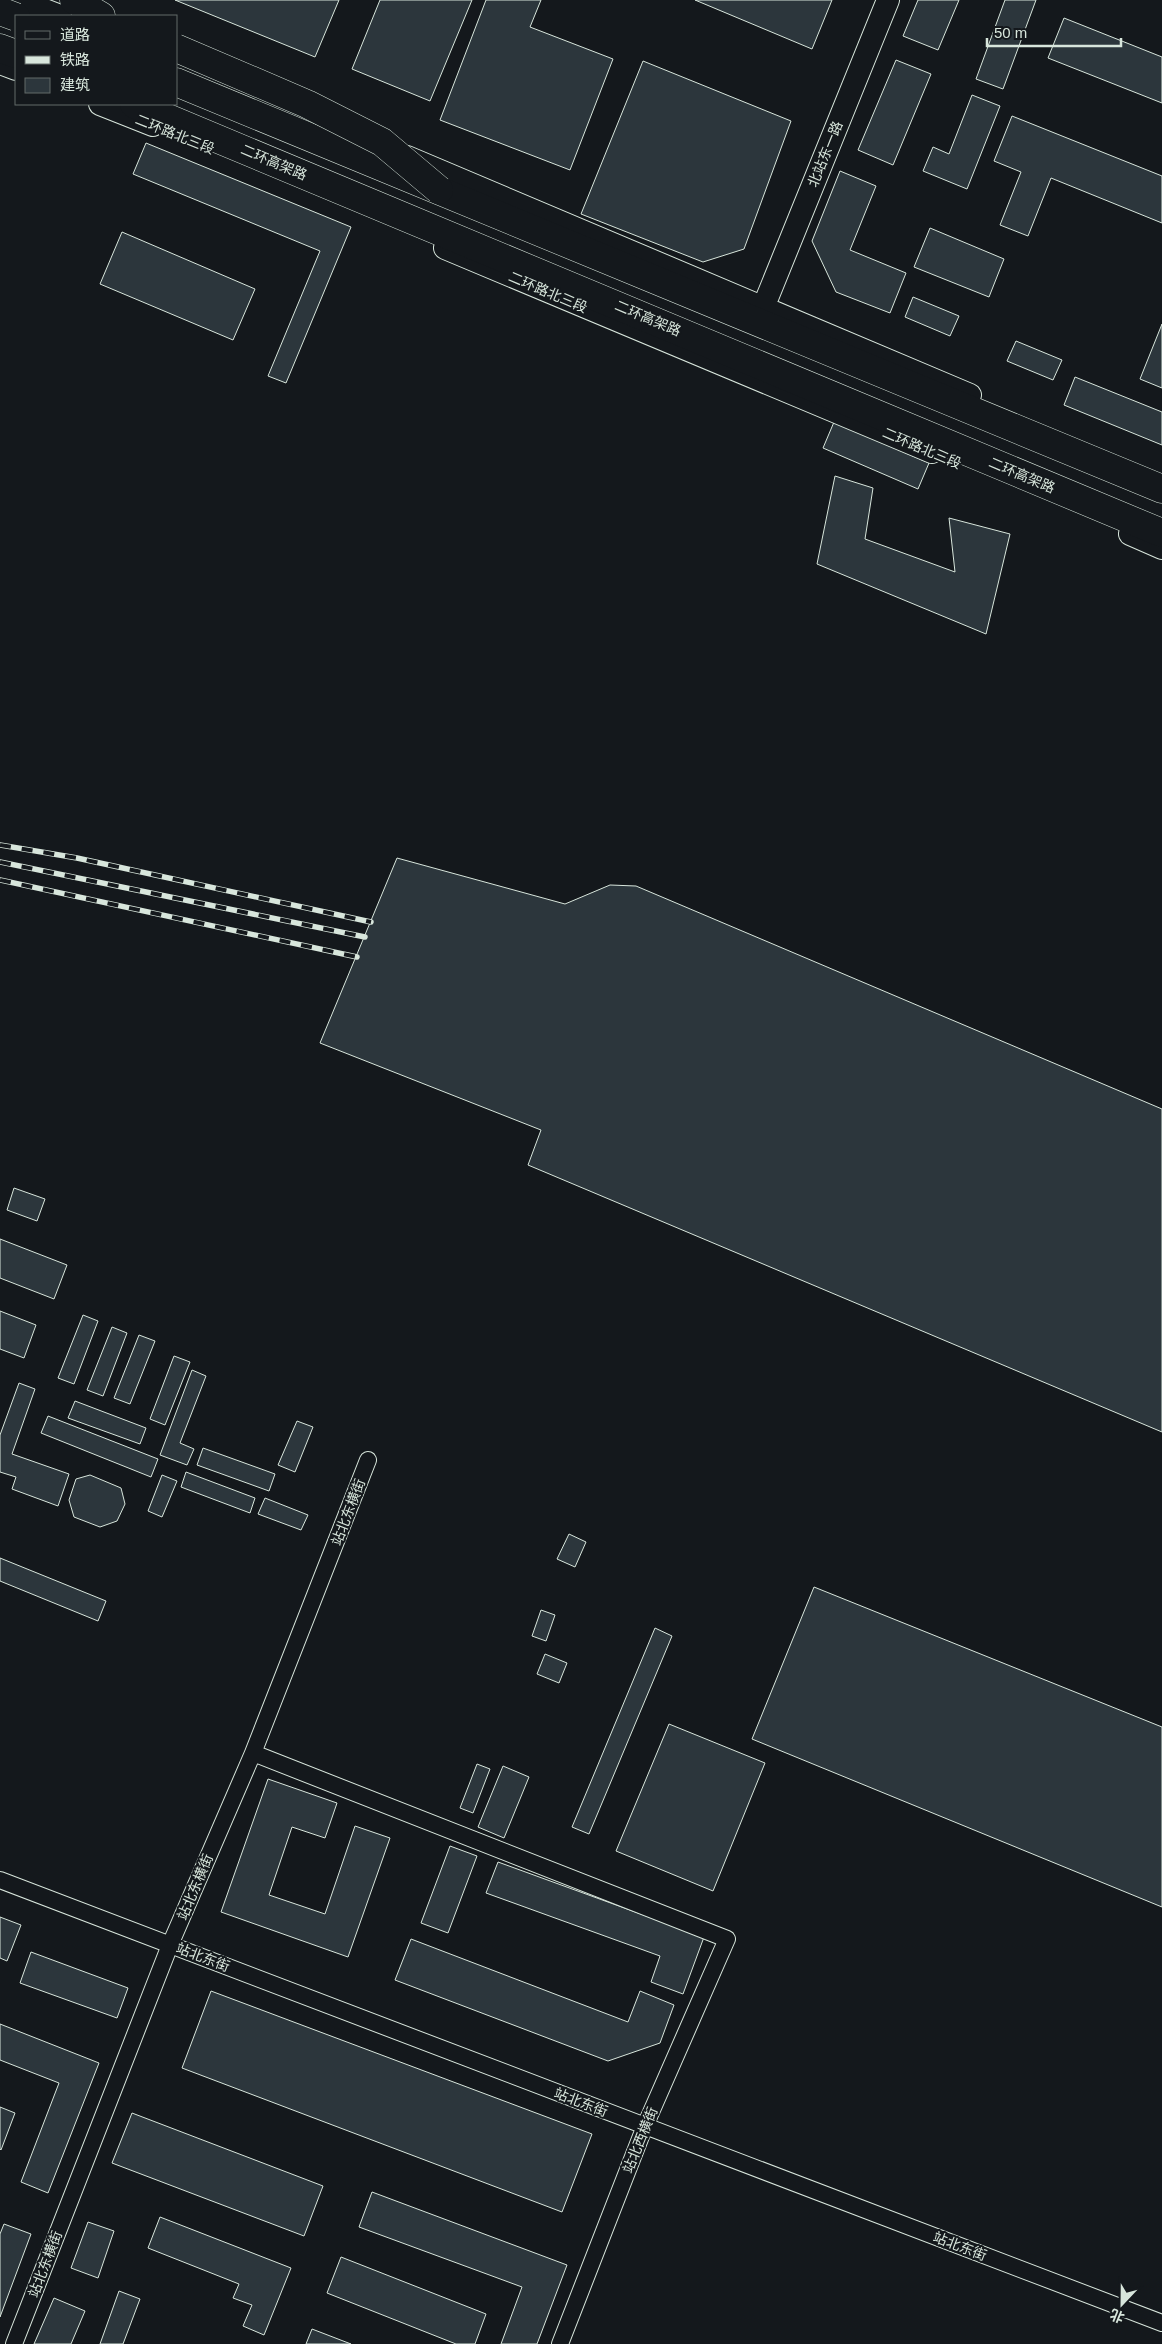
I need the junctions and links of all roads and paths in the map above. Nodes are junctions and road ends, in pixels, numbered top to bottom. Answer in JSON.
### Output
{"nodes":[{"id":1,"x":12,"y":0,"type":"edge"},
{"id":2,"x":19,"y":0,"type":"edge"},
{"id":3,"x":74,"y":0,"type":"edge"},
{"id":4,"x":888,"y":0,"type":"edge"},
{"id":5,"x":0,"y":10,"type":"edge"},
{"id":6,"x":57,"y":15,"type":"edge"},
{"id":7,"x":99,"y":15,"type":"edge"},
{"id":8,"x":15,"y":17,"type":"edge"},
{"id":9,"x":0,"y":29,"type":"edge"},
{"id":10,"x":0,"y":48,"type":"edge"},
{"id":11,"x":178,"y":49,"type":"edge"},
{"id":12,"x":15,"y":54,"type":"edge"},
{"id":13,"x":0,"y":63,"type":"edge"},
{"id":14,"x":178,"y":64,"type":"edge"},
{"id":15,"x":15,"y":70,"type":"edge"},
{"id":16,"x":178,"y":83,"type":"edge"},
{"id":17,"x":102,"y":105,"type":"edge"},
{"id":18,"x":136,"y":105,"type":"edge"},
{"id":19,"x":439,"y":190,"type":"junction"},
{"id":20,"x":762,"y":308,"type":"junction"},
{"id":21,"x":1162,"y":476,"type":"edge"},
{"id":22,"x":1162,"y":489,"type":"edge"},
{"id":23,"x":1162,"y":533,"type":"edge"},
{"id":24,"x":1162,"y":548,"type":"edge"},
{"id":25,"x":368,"y":1460,"type":"dead end"},
{"id":26,"x":253,"y":1753,"type":"junction"},
{"id":27,"x":0,"y":1880,"type":"edge"},
{"id":28,"x":170,"y":1945,"type":"junction"},
{"id":29,"x":645,"y":2126,"type":"junction"},
{"id":30,"x":1162,"y":2323,"type":"edge"},
{"id":31,"x":14,"y":2344,"type":"edge"},
{"id":32,"x":560,"y":2344,"type":"edge"}],
"edges":[{"from":1,"to":9,"type":"main road"},
{"from":2,"to":6,"type":"main road"},
{"from":3,"to":7,"type":"highway"},
{"from":4,"to":20,"type":"main road","name":"北站东一路"},
{"from":5,"to":8,"type":"highway","bridge":true},
{"from":10,"to":12,"type":"highway"},
{"from":11,"to":19,"type":"highway","bridge":true},
{"from":13,"to":15,"type":"main road"},
{"from":14,"to":20,"type":"main road"},
{"from":16,"to":19,"type":"highway"},
{"from":17,"to":24,"type":"main road","name":"二环路北三段"},
{"from":18,"to":23,"type":"highway","name":"二环高架路"},
{"from":19,"to":22,"type":"highway"},
{"from":20,"to":21,"type":"main road"},
{"from":25,"to":26,"type":"street","name":"站北东横街"},
{"from":26,"to":28,"type":"street","name":"站北东横街"},
{"from":26,"to":29,"type":"street","name":"站北西横街"},
{"from":27,"to":28,"type":"street","name":"站北东街"},
{"from":28,"to":29,"type":"street","name":"站北东街"},
{"from":28,"to":31,"type":"street","name":"站北东横街"},
{"from":29,"to":30,"type":"street","name":"站北东街"},
{"from":29,"to":32,"type":"street","name":"站北西横街"}]}
